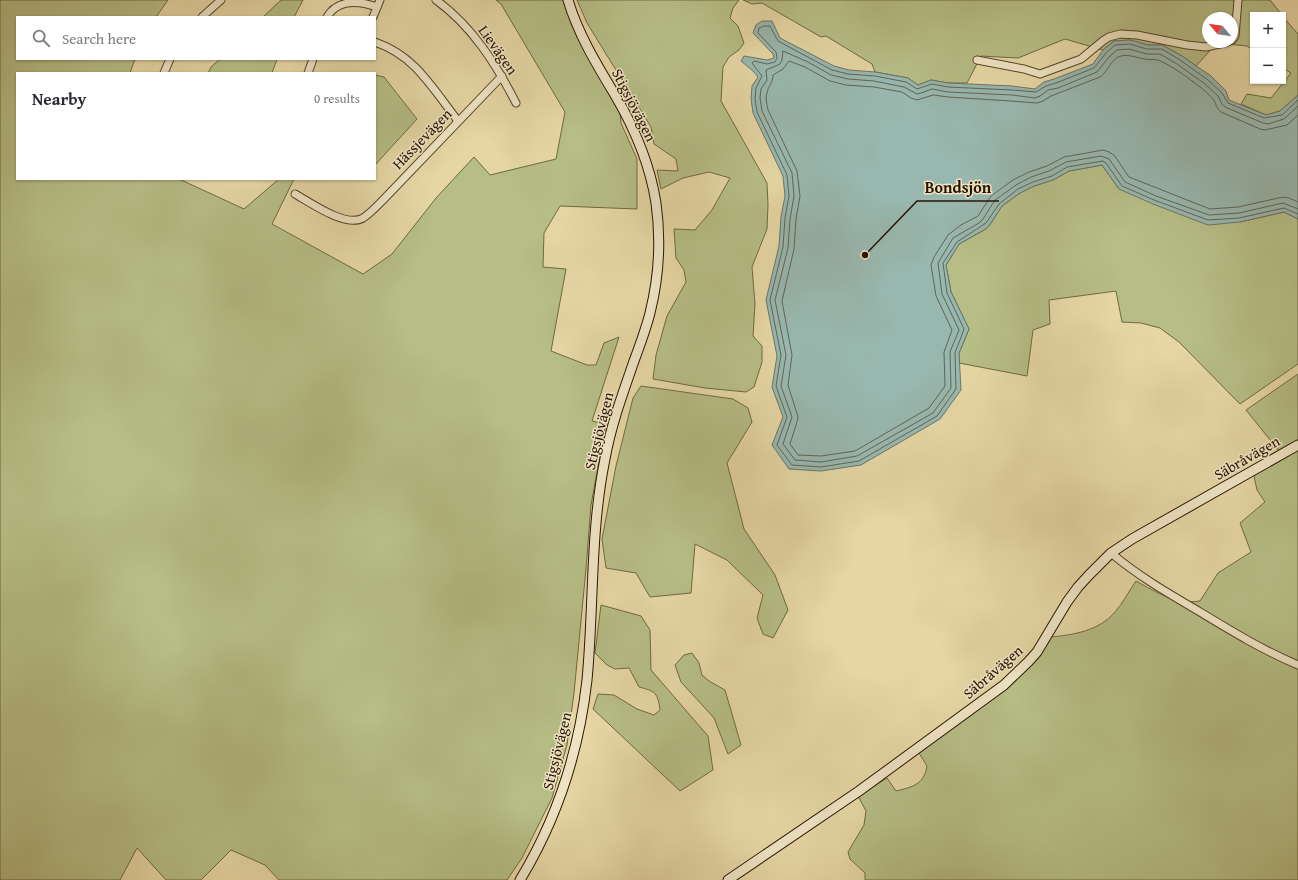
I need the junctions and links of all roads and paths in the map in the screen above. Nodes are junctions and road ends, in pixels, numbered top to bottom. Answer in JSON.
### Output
{"nodes":[{"id":1,"x":221,"y":0,"type":"edge"},
{"id":2,"x":380,"y":0,"type":"edge"},
{"id":3,"x":436,"y":0,"type":"edge"},
{"id":4,"x":568,"y":0,"type":"edge"},
{"id":5,"x":1238,"y":0,"type":"edge"},
{"id":6,"x":377,"y":7,"type":"junction"},
{"id":7,"x":1237,"y":12,"type":"edge"},
{"id":8,"x":203,"y":16,"type":"edge"},
{"id":9,"x":328,"y":16,"type":"edge"},
{"id":10,"x":373,"y":16,"type":"edge"},
{"id":11,"x":376,"y":42,"type":"edge"},
{"id":12,"x":1202,"y":47,"type":"edge"},
{"id":13,"x":170,"y":60,"type":"edge"},
{"id":14,"x":313,"y":60,"type":"edge"},
{"id":15,"x":977,"y":60,"type":"dead end"},
{"id":16,"x":164,"y":72,"type":"edge"},
{"id":17,"x":308,"y":72,"type":"edge"},
{"id":18,"x":502,"y":76,"type":"junction"},
{"id":19,"x":516,"y":102,"type":"dead end"},
{"id":20,"x":458,"y":121,"type":"junction"},
{"id":21,"x":295,"y":194,"type":"dead end"},
{"id":22,"x":1298,"y":445,"type":"edge"},
{"id":23,"x":1111,"y":553,"type":"junction"},
{"id":24,"x":1298,"y":665,"type":"edge"},
{"id":25,"x":520,"y":880,"type":"edge"},
{"id":26,"x":728,"y":880,"type":"edge"}],
"edges":[{"from":1,"to":8,"type":"street"},
{"from":2,"to":6,"type":"street"},
{"from":3,"to":18,"type":"street","name":"Lievägen"},
{"from":4,"to":25,"type":"main road","name":"Stigsjövägen"},
{"from":5,"to":7,"type":"street"},
{"from":6,"to":9,"type":"street"},
{"from":6,"to":10,"type":"street"},
{"from":11,"to":20,"type":"street"},
{"from":12,"to":15,"type":"street"},
{"from":13,"to":16,"type":"street"},
{"from":14,"to":17,"type":"street"},
{"from":18,"to":19,"type":"street","name":"Lievägen"},
{"from":18,"to":20,"type":"street","name":"Hässjevägen"},
{"from":20,"to":21,"type":"street","name":"Hässjevägen"},
{"from":22,"to":23,"type":"main road","name":"Säbråvägen"},
{"from":23,"to":24,"type":"street"},
{"from":23,"to":26,"type":"main road","name":"Säbråvägen"}]}
